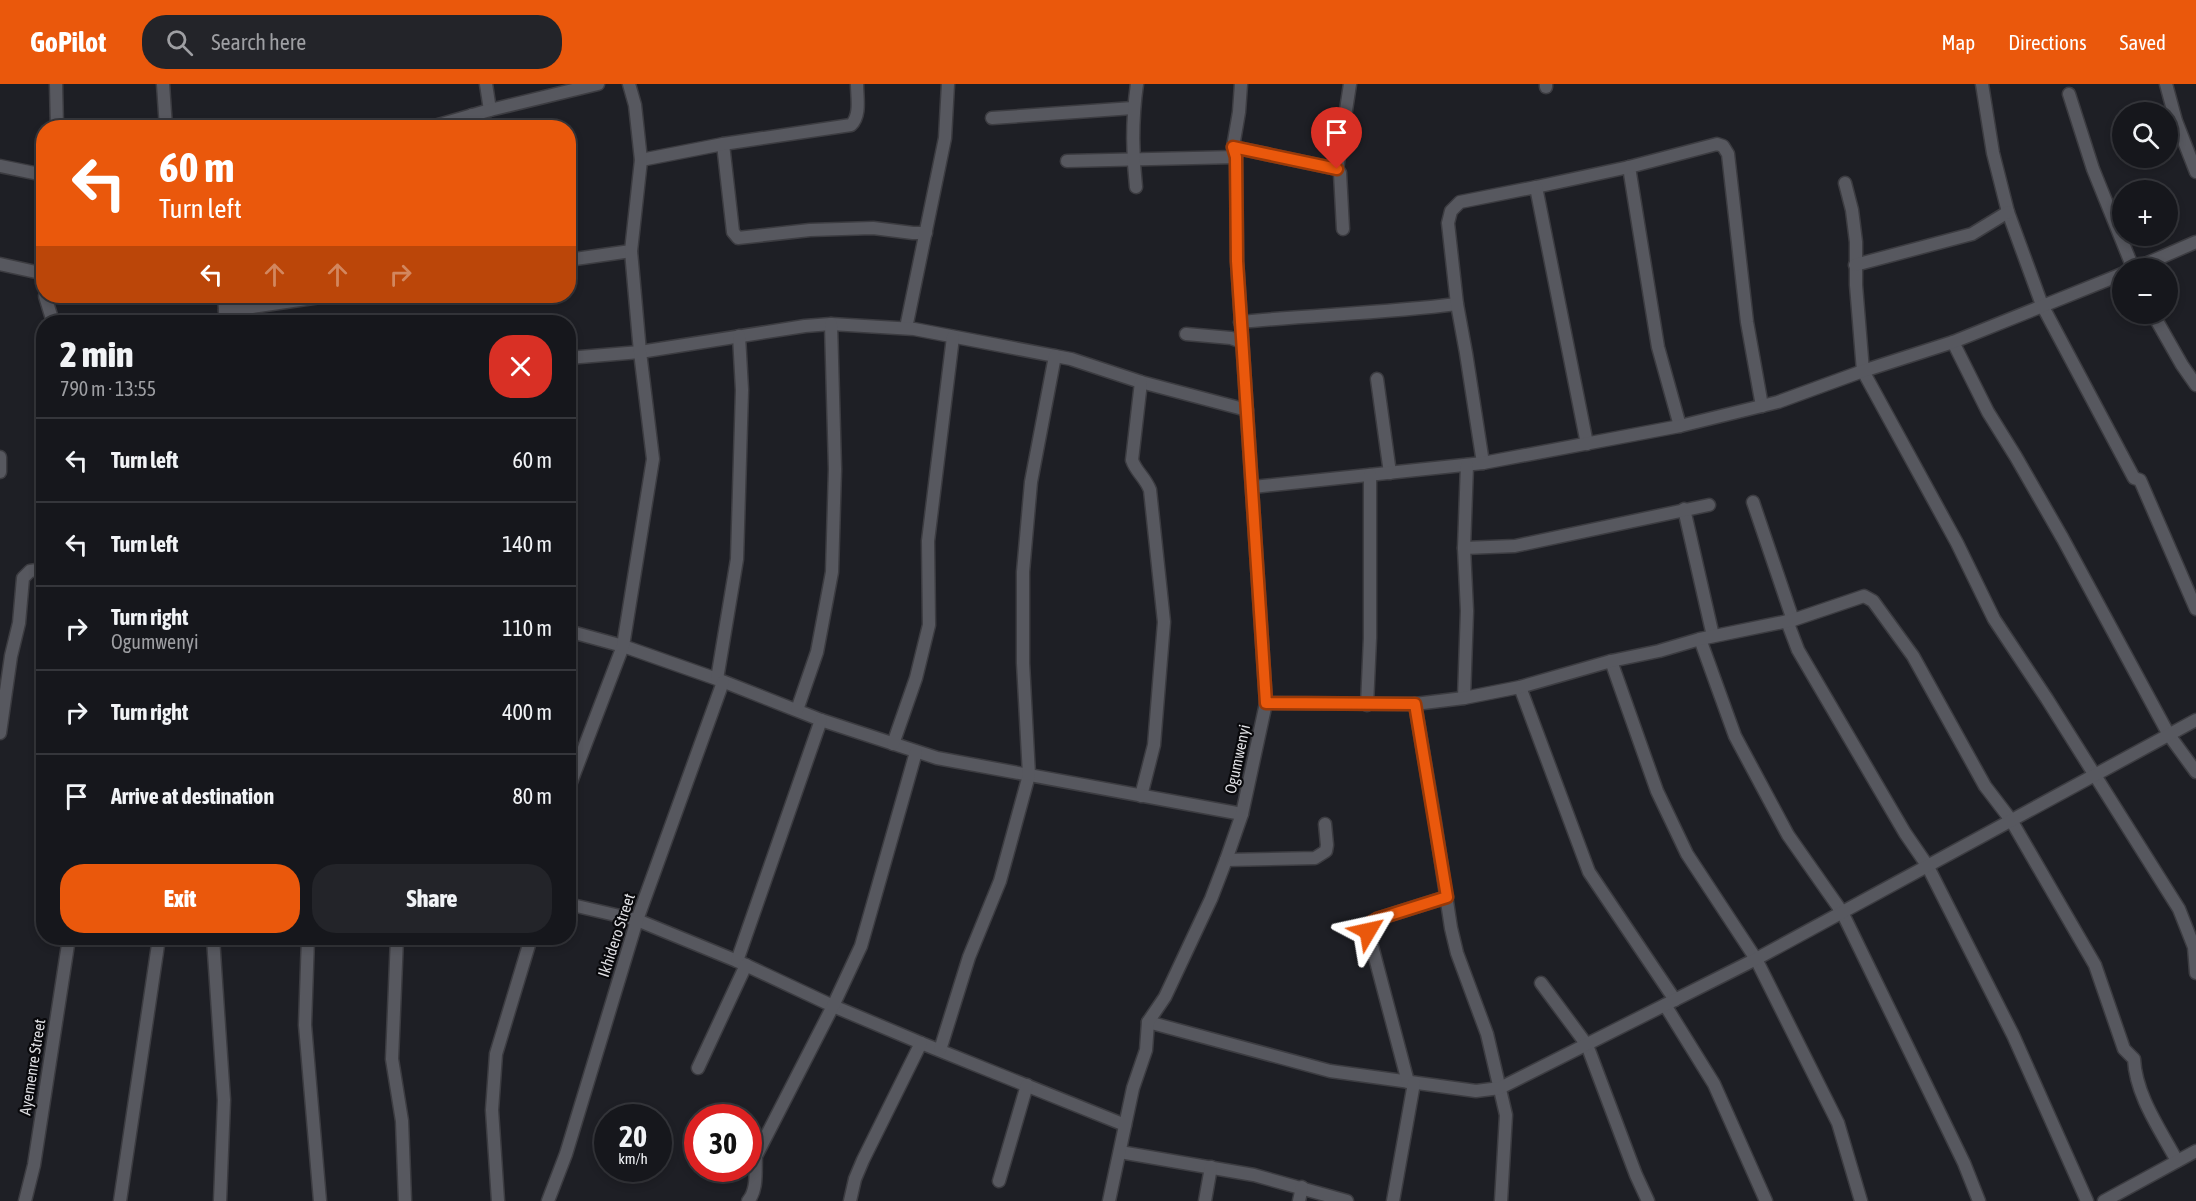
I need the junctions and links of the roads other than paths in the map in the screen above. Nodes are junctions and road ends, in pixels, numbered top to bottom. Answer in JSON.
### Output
{"nodes":[{"id":1,"x":56,"y":84,"type":"edge"},
{"id":2,"x":163,"y":84,"type":"edge"},
{"id":3,"x":486,"y":84,"type":"edge"},
{"id":4,"x":598,"y":84,"type":"edge"},
{"id":5,"x":630,"y":84,"type":"edge"},
{"id":6,"x":857,"y":84,"type":"edge"},
{"id":7,"x":948,"y":84,"type":"edge"},
{"id":8,"x":1137,"y":84,"type":"edge"},
{"id":9,"x":1241,"y":84,"type":"edge"},
{"id":10,"x":1350,"y":84,"type":"edge"},
{"id":11,"x":1982,"y":84,"type":"edge"},
{"id":12,"x":2166,"y":84,"type":"edge"},
{"id":13,"x":2069,"y":94,"type":"dead end"},
{"id":14,"x":1133,"y":108,"type":"junction"},
{"id":15,"x":490,"y":110,"type":"junction"},
{"id":16,"x":992,"y":118,"type":"dead end"},
{"id":17,"x":57,"y":120,"type":"edge"},
{"id":18,"x":165,"y":120,"type":"edge"},
{"id":19,"x":475,"y":120,"type":"edge"},
{"id":20,"x":723,"y":144,"type":"junction"},
{"id":21,"x":1235,"y":152,"type":"junction"},
{"id":22,"x":1133,"y":158,"type":"junction"},
{"id":23,"x":641,"y":160,"type":"junction"},
{"id":24,"x":1068,"y":161,"type":"dead end"},
{"id":25,"x":0,"y":166,"type":"edge"},
{"id":26,"x":1629,"y":168,"type":"junction"},
{"id":27,"x":1337,"y":169,"type":"junction"},
{"id":28,"x":2196,"y":172,"type":"edge"},
{"id":29,"x":36,"y":173,"type":"edge"},
{"id":30,"x":1845,"y":183,"type":"dead end"},
{"id":31,"x":1136,"y":187,"type":"dead end"},
{"id":32,"x":1536,"y":187,"type":"junction"},
{"id":33,"x":2008,"y":212,"type":"junction"},
{"id":34,"x":1343,"y":230,"type":"dead end"},
{"id":35,"x":926,"y":232,"type":"junction"},
{"id":36,"x":2196,"y":242,"type":"edge"},
{"id":37,"x":631,"y":251,"type":"junction"},
{"id":38,"x":2130,"y":258,"type":"edge"},
{"id":39,"x":2158,"y":258,"type":"edge"},
{"id":40,"x":576,"y":259,"type":"edge"},
{"id":41,"x":0,"y":264,"type":"edge"},
{"id":42,"x":1856,"y":265,"type":"junction"},
{"id":43,"x":36,"y":272,"type":"edge"},
{"id":44,"x":2112,"y":278,"type":"edge"},
{"id":45,"x":291,"y":303,"type":"edge"},
{"id":46,"x":1457,"y":304,"type":"junction"},
{"id":47,"x":2042,"y":305,"type":"junction"},
{"id":48,"x":230,"y":315,"type":"edge"},
{"id":49,"x":1240,"y":322,"type":"junction"},
{"id":50,"x":831,"y":324,"type":"junction"},
{"id":51,"x":2159,"y":324,"type":"edge"},
{"id":52,"x":906,"y":328,"type":"junction"},
{"id":53,"x":1186,"y":334,"type":"dead end"},
{"id":54,"x":739,"y":336,"type":"junction"},
{"id":55,"x":953,"y":337,"type":"junction"},
{"id":56,"x":1242,"y":342,"type":"junction"},
{"id":57,"x":1953,"y":342,"type":"junction"},
{"id":58,"x":640,"y":352,"type":"junction"},
{"id":59,"x":1055,"y":356,"type":"junction"},
{"id":60,"x":576,"y":357,"type":"edge"},
{"id":61,"x":1863,"y":371,"type":"junction"},
{"id":62,"x":1377,"y":379,"type":"dead end"},
{"id":63,"x":1141,"y":382,"type":"junction"},
{"id":64,"x":2196,"y":385,"type":"edge"},
{"id":65,"x":1762,"y":406,"type":"junction"},
{"id":66,"x":1247,"y":410,"type":"junction"},
{"id":67,"x":1680,"y":426,"type":"junction"},
{"id":68,"x":1587,"y":444,"type":"junction"},
{"id":69,"x":0,"y":457,"type":"edge"},
{"id":70,"x":1483,"y":463,"type":"junction"},
{"id":71,"x":1467,"y":465,"type":"junction"},
{"id":72,"x":0,"y":472,"type":"edge"},
{"id":73,"x":1390,"y":473,"type":"junction"},
{"id":74,"x":1370,"y":475,"type":"junction"},
{"id":75,"x":1253,"y":487,"type":"junction"},
{"id":76,"x":1753,"y":501,"type":"dead end"},
{"id":77,"x":1709,"y":505,"type":"dead end"},
{"id":78,"x":1684,"y":509,"type":"junction"},
{"id":79,"x":1464,"y":548,"type":"junction"},
{"id":80,"x":36,"y":570,"type":"edge"},
{"id":81,"x":2196,"y":609,"type":"edge"},
{"id":82,"x":1790,"y":620,"type":"junction"},
{"id":83,"x":576,"y":633,"type":"edge"},
{"id":84,"x":1713,"y":636,"type":"junction"},
{"id":85,"x":1700,"y":639,"type":"junction"},
{"id":86,"x":623,"y":646,"type":"junction"},
{"id":87,"x":1611,"y":661,"type":"junction"},
{"id":88,"x":720,"y":681,"type":"junction"},
{"id":89,"x":1520,"y":687,"type":"junction"},
{"id":90,"x":1464,"y":698,"type":"junction"},
{"id":91,"x":1266,"y":703,"type":"junction"},
{"id":92,"x":1415,"y":704,"type":"junction"},
{"id":93,"x":1367,"y":705,"type":"junction"},
{"id":94,"x":797,"y":710,"type":"junction"},
{"id":95,"x":821,"y":720,"type":"junction"},
{"id":96,"x":2196,"y":720,"type":"edge"},
{"id":97,"x":0,"y":733,"type":"edge"},
{"id":98,"x":2169,"y":735,"type":"junction"},
{"id":99,"x":893,"y":744,"type":"junction"},
{"id":100,"x":916,"y":752,"type":"junction"},
{"id":101,"x":576,"y":769,"type":"edge"},
{"id":102,"x":2196,"y":772,"type":"edge"},
{"id":103,"x":1029,"y":775,"type":"junction"},
{"id":104,"x":2094,"y":775,"type":"junction"},
{"id":105,"x":1141,"y":796,"type":"junction"},
{"id":106,"x":1242,"y":814,"type":"junction"},
{"id":107,"x":2011,"y":820,"type":"junction"},
{"id":108,"x":1325,"y":824,"type":"dead end"},
{"id":109,"x":1226,"y":860,"type":"junction"},
{"id":110,"x":1927,"y":865,"type":"junction"},
{"id":111,"x":1447,"y":897,"type":"junction"},
{"id":112,"x":576,"y":906,"type":"edge"},
{"id":113,"x":1842,"y":912,"type":"junction"},
{"id":114,"x":637,"y":920,"type":"junction"},
{"id":115,"x":68,"y":945,"type":"edge"},
{"id":116,"x":158,"y":945,"type":"edge"},
{"id":117,"x":213,"y":945,"type":"edge"},
{"id":118,"x":308,"y":945,"type":"edge"},
{"id":119,"x":397,"y":945,"type":"edge"},
{"id":120,"x":529,"y":945,"type":"edge"},
{"id":121,"x":1756,"y":959,"type":"junction"},
{"id":122,"x":741,"y":963,"type":"junction"},
{"id":123,"x":2196,"y":973,"type":"edge"},
{"id":124,"x":1541,"y":983,"type":"dead end"},
{"id":125,"x":1670,"y":1002,"type":"junction"},
{"id":126,"x":833,"y":1006,"type":"junction"},
{"id":127,"x":1148,"y":1022,"type":"junction"},
{"id":128,"x":921,"y":1043,"type":"junction"},
{"id":129,"x":1587,"y":1045,"type":"junction"},
{"id":130,"x":940,"y":1050,"type":"junction"},
{"id":131,"x":698,"y":1068,"type":"dead end"},
{"id":132,"x":1411,"y":1082,"type":"junction"},
{"id":133,"x":1027,"y":1085,"type":"junction"},
{"id":134,"x":1500,"y":1088,"type":"junction"},
{"id":135,"x":1125,"y":1125,"type":"junction"},
{"id":136,"x":2196,"y":1150,"type":"edge"},
{"id":137,"x":1120,"y":1152,"type":"junction"},
{"id":138,"x":2177,"y":1161,"type":"junction"},
{"id":139,"x":1211,"y":1167,"type":"junction"},
{"id":140,"x":999,"y":1181,"type":"dead end"},
{"id":141,"x":1302,"y":1188,"type":"junction"},
{"id":142,"x":25,"y":1201,"type":"edge"},
{"id":143,"x":120,"y":1201,"type":"edge"},
{"id":144,"x":220,"y":1201,"type":"edge"},
{"id":145,"x":320,"y":1201,"type":"edge"},
{"id":146,"x":405,"y":1201,"type":"edge"},
{"id":147,"x":498,"y":1201,"type":"edge"},
{"id":148,"x":548,"y":1201,"type":"edge"},
{"id":149,"x":748,"y":1201,"type":"edge"},
{"id":150,"x":850,"y":1201,"type":"edge"},
{"id":151,"x":1109,"y":1201,"type":"edge"},
{"id":152,"x":1205,"y":1201,"type":"edge"},
{"id":153,"x":1299,"y":1201,"type":"edge"},
{"id":154,"x":1347,"y":1201,"type":"edge"},
{"id":155,"x":1393,"y":1201,"type":"edge"},
{"id":156,"x":1501,"y":1201,"type":"edge"},
{"id":157,"x":1648,"y":1201,"type":"edge"},
{"id":158,"x":1766,"y":1201,"type":"edge"},
{"id":159,"x":1861,"y":1201,"type":"edge"},
{"id":160,"x":1979,"y":1201,"type":"edge"},
{"id":161,"x":2087,"y":1201,"type":"edge"},
{"id":162,"x":2104,"y":1201,"type":"edge"}],
"edges":[{"from":1,"to":17,"type":"street"},
{"from":2,"to":18,"type":"street"},
{"from":3,"to":15,"type":"street"},
{"from":4,"to":15,"type":"street"},
{"from":5,"to":23,"type":"street"},
{"from":6,"to":20,"type":"street"},
{"from":7,"to":35,"type":"street"},
{"from":8,"to":14,"type":"street"},
{"from":9,"to":21,"type":"street","name":"Ogumwenyi"},
{"from":10,"to":27,"type":"street"},
{"from":11,"to":33,"type":"street"},
{"from":12,"to":28,"type":"street"},
{"from":13,"to":38,"type":"street"},
{"from":14,"to":16,"type":"street"},
{"from":14,"to":22,"type":"street"},
{"from":15,"to":19,"type":"street"},
{"from":20,"to":23,"type":"street"},
{"from":20,"to":35,"type":"street"},
{"from":21,"to":22,"type":"street"},
{"from":21,"to":27,"type":"street"},
{"from":21,"to":49,"type":"street","name":"Ogumwenyi"},
{"from":22,"to":24,"type":"street"},
{"from":22,"to":31,"type":"street"},
{"from":23,"to":37,"type":"street"},
{"from":25,"to":29,"type":"street"},
{"from":26,"to":32,"type":"street"},
{"from":26,"to":65,"type":"street"},
{"from":26,"to":67,"type":"street"},
{"from":27,"to":34,"type":"street"},
{"from":30,"to":42,"type":"street"},
{"from":32,"to":46,"type":"street"},
{"from":32,"to":68,"type":"street"},
{"from":33,"to":42,"type":"street"},
{"from":33,"to":47,"type":"street"},
{"from":35,"to":52,"type":"street"},
{"from":36,"to":39,"type":"street"},
{"from":37,"to":40,"type":"street"},
{"from":37,"to":58,"type":"street"},
{"from":41,"to":43,"type":"street"},
{"from":42,"to":61,"type":"street"},
{"from":44,"to":47,"type":"street"},
{"from":45,"to":48,"type":"street"},
{"from":46,"to":49,"type":"street"},
{"from":46,"to":70,"type":"street"},
{"from":47,"to":57,"type":"street"},
{"from":47,"to":81,"type":"street"},
{"from":49,"to":56,"type":"street","name":"Ogumwenyi"},
{"from":50,"to":52,"type":"street"},
{"from":50,"to":54,"type":"street"},
{"from":50,"to":94,"type":"street"},
{"from":51,"to":64,"type":"street"},
{"from":52,"to":55,"type":"street"},
{"from":53,"to":56,"type":"street"},
{"from":54,"to":58,"type":"street"},
{"from":54,"to":88,"type":"street","name":"Ikhidero Street"},
{"from":55,"to":59,"type":"street"},
{"from":55,"to":99,"type":"street"},
{"from":56,"to":66,"type":"street","name":"Ogumwenyi"},
{"from":57,"to":61,"type":"street"},
{"from":57,"to":98,"type":"street"},
{"from":58,"to":60,"type":"street"},
{"from":58,"to":86,"type":"street"},
{"from":59,"to":63,"type":"street"},
{"from":59,"to":103,"type":"street"},
{"from":61,"to":65,"type":"street"},
{"from":61,"to":104,"type":"street"},
{"from":62,"to":73,"type":"street"},
{"from":63,"to":66,"type":"street"},
{"from":63,"to":105,"type":"street"},
{"from":65,"to":67,"type":"street"},
{"from":66,"to":75,"type":"street","name":"Ogumwenyi"},
{"from":67,"to":68,"type":"street"},
{"from":68,"to":70,"type":"street"},
{"from":69,"to":72,"type":"street"},
{"from":70,"to":71,"type":"street"},
{"from":71,"to":73,"type":"street"},
{"from":71,"to":79,"type":"street"},
{"from":73,"to":74,"type":"street"},
{"from":74,"to":75,"type":"street"},
{"from":74,"to":93,"type":"street"},
{"from":75,"to":91,"type":"street","name":"Ogumwenyi"},
{"from":76,"to":82,"type":"street"},
{"from":77,"to":78,"type":"street"},
{"from":78,"to":79,"type":"street"},
{"from":78,"to":84,"type":"street"},
{"from":79,"to":90,"type":"street"},
{"from":80,"to":97,"type":"street"},
{"from":82,"to":84,"type":"street"},
{"from":82,"to":107,"type":"street"},
{"from":82,"to":110,"type":"street"},
{"from":83,"to":86,"type":"street"},
{"from":84,"to":85,"type":"street"},
{"from":85,"to":87,"type":"street"},
{"from":85,"to":113,"type":"street"},
{"from":86,"to":88,"type":"street"},
{"from":86,"to":101,"type":"street"},
{"from":87,"to":89,"type":"street"},
{"from":87,"to":121,"type":"street"},
{"from":88,"to":94,"type":"street"},
{"from":88,"to":114,"type":"street","name":"Ikhidero Street"},
{"from":89,"to":90,"type":"street"},
{"from":89,"to":125,"type":"street"},
{"from":90,"to":92,"type":"street"},
{"from":91,"to":93,"type":"street"},
{"from":91,"to":106,"type":"street","name":"Ogumwenyi"},
{"from":92,"to":93,"type":"street"},
{"from":92,"to":111,"type":"street"},
{"from":94,"to":95,"type":"street"},
{"from":95,"to":99,"type":"street"},
{"from":95,"to":122,"type":"street"},
{"from":96,"to":98,"type":"street"},
{"from":98,"to":102,"type":"street"},
{"from":98,"to":104,"type":"street"},
{"from":99,"to":100,"type":"street"},
{"from":100,"to":103,"type":"street"},
{"from":100,"to":126,"type":"street"},
{"from":103,"to":105,"type":"street"},
{"from":103,"to":130,"type":"street"},
{"from":104,"to":107,"type":"street"},
{"from":104,"to":123,"type":"street"},
{"from":105,"to":106,"type":"street"},
{"from":106,"to":109,"type":"street","name":"Ogumwenyi"},
{"from":107,"to":110,"type":"street"},
{"from":107,"to":138,"type":"street"},
{"from":108,"to":109,"type":"street"},
{"from":109,"to":127,"type":"street","name":"Ogumwenyi"},
{"from":110,"to":113,"type":"street"},
{"from":110,"to":161,"type":"street"},
{"from":111,"to":132,"type":"street"},
{"from":111,"to":134,"type":"street"},
{"from":112,"to":114,"type":"street"},
{"from":113,"to":121,"type":"street"},
{"from":113,"to":160,"type":"street"},
{"from":114,"to":122,"type":"street"},
{"from":114,"to":148,"type":"street","name":"Ikhidero Street"},
{"from":115,"to":142,"type":"street","name":"Ayemenre Street"},
{"from":116,"to":143,"type":"street"},
{"from":117,"to":144,"type":"street"},
{"from":118,"to":145,"type":"street"},
{"from":119,"to":146,"type":"street"},
{"from":120,"to":147,"type":"street"},
{"from":121,"to":125,"type":"street"},
{"from":121,"to":159,"type":"street"},
{"from":122,"to":126,"type":"street"},
{"from":122,"to":131,"type":"street"},
{"from":124,"to":129,"type":"street"},
{"from":125,"to":129,"type":"street"},
{"from":125,"to":158,"type":"street"},
{"from":126,"to":128,"type":"street"},
{"from":126,"to":149,"type":"street"},
{"from":127,"to":132,"type":"street"},
{"from":127,"to":135,"type":"street"},
{"from":128,"to":130,"type":"street"},
{"from":128,"to":150,"type":"street"},
{"from":129,"to":134,"type":"street"},
{"from":129,"to":157,"type":"street"},
{"from":130,"to":133,"type":"street"},
{"from":132,"to":134,"type":"street"},
{"from":132,"to":155,"type":"street"},
{"from":133,"to":135,"type":"street"},
{"from":133,"to":140,"type":"street"},
{"from":134,"to":156,"type":"street"},
{"from":135,"to":137,"type":"street"},
{"from":136,"to":138,"type":"street"},
{"from":137,"to":139,"type":"street"},
{"from":137,"to":151,"type":"street"},
{"from":138,"to":162,"type":"street"},
{"from":139,"to":141,"type":"street"},
{"from":139,"to":152,"type":"street"},
{"from":141,"to":153,"type":"street"},
{"from":141,"to":154,"type":"street"}]}
